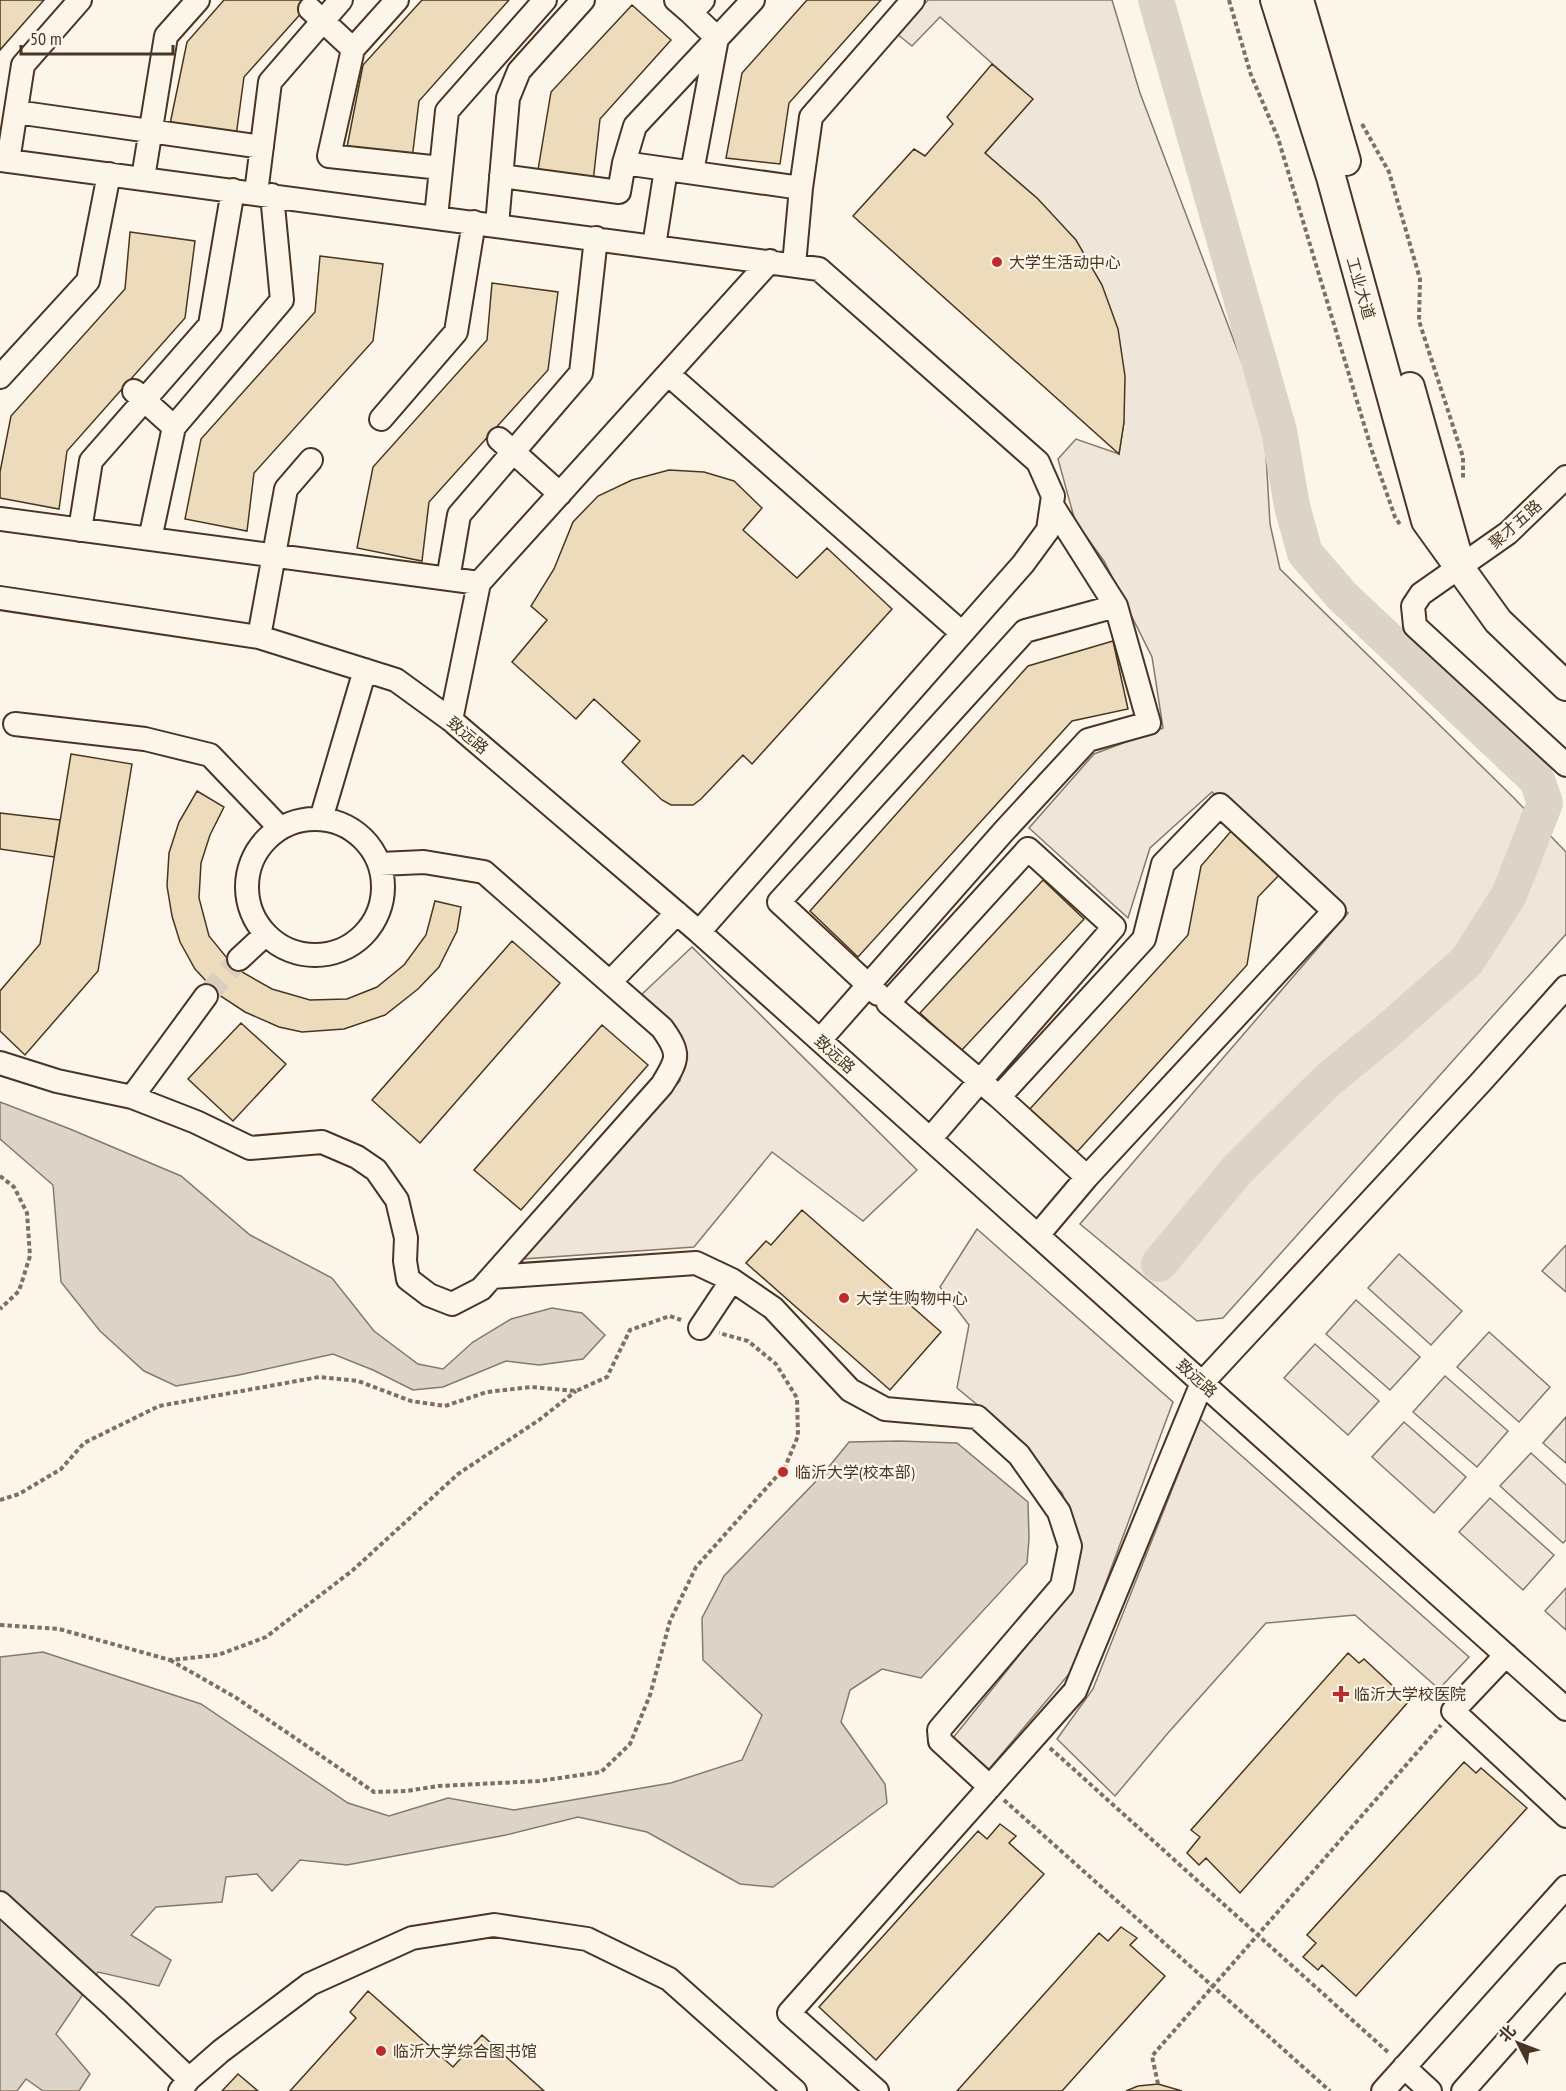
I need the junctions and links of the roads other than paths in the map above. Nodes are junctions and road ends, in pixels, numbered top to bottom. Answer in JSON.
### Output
{"nodes":[{"id":1,"x":80,"y":0,"type":"edge"},
{"id":2,"x":198,"y":0,"type":"edge"},
{"id":3,"x":341,"y":0,"type":"edge"},
{"id":4,"x":397,"y":0,"type":"edge"},
{"id":5,"x":545,"y":0,"type":"edge"},
{"id":6,"x":583,"y":0,"type":"edge"},
{"id":7,"x":753,"y":0,"type":"edge"},
{"id":8,"x":913,"y":0,"type":"edge"},
{"id":9,"x":1275,"y":0,"type":"edge"},
{"id":10,"x":1299,"y":0,"type":"edge"},
{"id":11,"x":690,"y":4,"type":"edge"},
{"id":12,"x":317,"y":15,"type":"junction"},
{"id":13,"x":717,"y":39,"type":"junction"},
{"id":14,"x":496,"y":40,"type":"junction"},
{"id":15,"x":353,"y":50,"type":"junction"},
{"id":16,"x":524,"y":65,"type":"junction"},
{"id":17,"x":16,"y":112,"type":"junction"},
{"id":18,"x":150,"y":132,"type":"junction"},
{"id":19,"x":262,"y":147,"type":"junction"},
{"id":20,"x":4,"y":160,"type":"edge"},
{"id":21,"x":624,"y":163,"type":"junction"},
{"id":22,"x":441,"y":168,"type":"junction"},
{"id":23,"x":666,"y":169,"type":"junction"},
{"id":24,"x":692,"y":172,"type":"junction"},
{"id":25,"x":109,"y":174,"type":"junction"},
{"id":26,"x":501,"y":176,"type":"junction"},
{"id":27,"x":143,"y":178,"type":"junction"},
{"id":28,"x":801,"y":188,"type":"junction"},
{"id":29,"x":233,"y":190,"type":"junction"},
{"id":30,"x":264,"y":194,"type":"junction"},
{"id":31,"x":436,"y":217,"type":"junction"},
{"id":32,"x":474,"y":222,"type":"junction"},
{"id":33,"x":496,"y":225,"type":"junction"},
{"id":34,"x":597,"y":238,"type":"junction"},
{"id":35,"x":654,"y":246,"type":"junction"},
{"id":36,"x":770,"y":261,"type":"junction"},
{"id":37,"x":794,"y":265,"type":"junction"},
{"id":38,"x":668,"y":374,"type":"junction"},
{"id":39,"x":0,"y":377,"type":"edge"},
{"id":40,"x":139,"y":395,"type":"junction"},
{"id":41,"x":381,"y":419,"type":"dead end"},
{"id":42,"x":174,"y":427,"type":"junction"},
{"id":43,"x":506,"y":446,"type":"junction"},
{"id":44,"x":311,"y":460,"type":"dead end"},
{"id":45,"x":1566,"y":477,"type":"edge"},
{"id":46,"x":560,"y":494,"type":"junction"},
{"id":47,"x":1052,"y":505,"type":"junction"},
{"id":48,"x":0,"y":519,"type":"edge"},
{"id":49,"x":80,"y":530,"type":"junction"},
{"id":50,"x":150,"y":539,"type":"junction"},
{"id":51,"x":273,"y":556,"type":"junction"},
{"id":52,"x":1462,"y":567,"type":"junction"},
{"id":53,"x":448,"y":579,"type":"junction"},
{"id":54,"x":479,"y":584,"type":"junction"},
{"id":55,"x":0,"y":598,"type":"edge"},
{"id":56,"x":1116,"y":606,"type":"junction"},
{"id":57,"x":962,"y":633,"type":"junction"},
{"id":58,"x":259,"y":637,"type":"junction"},
{"id":59,"x":1566,"y":661,"type":"edge"},
{"id":60,"x":365,"y":670,"type":"junction"},
{"id":61,"x":1566,"y":686,"type":"edge"},
{"id":62,"x":451,"y":720,"type":"junction"},
{"id":63,"x":15,"y":724,"type":"dead end"},
{"id":64,"x":1566,"y":765,"type":"edge"},
{"id":65,"x":321,"y":819,"type":"junction"},
{"id":66,"x":997,"y":826,"type":"junction"},
{"id":67,"x":280,"y":828,"type":"junction"},
{"id":68,"x":1028,"y":849,"type":"junction"},
{"id":69,"x":380,"y":864,"type":"junction"},
{"id":70,"x":677,"y":913,"type":"junction"},
{"id":71,"x":1114,"y":927,"type":"junction"},
{"id":72,"x":699,"y":932,"type":"junction"},
{"id":73,"x":266,"y":934,"type":"junction"},
{"id":74,"x":1135,"y":947,"type":"junction"},
{"id":75,"x":239,"y":959,"type":"tunnel mouth"},
{"id":76,"x":610,"y":982,"type":"junction"},
{"id":77,"x":868,"y":984,"type":"junction"},
{"id":78,"x":1566,"y":987,"type":"edge"},
{"id":79,"x":206,"y":996,"type":"tunnel mouth"},
{"id":80,"x":888,"y":1003,"type":"junction"},
{"id":81,"x":820,"y":1040,"type":"junction"},
{"id":82,"x":0,"y":1062,"type":"edge"},
{"id":83,"x":979,"y":1082,"type":"junction"},
{"id":84,"x":132,"y":1097,"type":"junction"},
{"id":85,"x":999,"y":1097,"type":"junction"},
{"id":86,"x":930,"y":1139,"type":"junction"},
{"id":87,"x":1087,"y":1177,"type":"junction"},
{"id":88,"x":1038,"y":1235,"type":"junction"},
{"id":89,"x":492,"y":1277,"type":"junction"},
{"id":90,"x":732,"y":1280,"type":"junction"},
{"id":91,"x":699,"y":1328,"type":"road end"},
{"id":92,"x":1202,"y":1383,"type":"junction"},
{"id":93,"x":1506,"y":1655,"type":"junction"},
{"id":94,"x":1566,"y":1709,"type":"edge"},
{"id":95,"x":990,"y":1787,"type":"junction"},
{"id":96,"x":1566,"y":1816,"type":"edge"},
{"id":97,"x":1566,"y":1887,"type":"edge"},
{"id":98,"x":0,"y":1903,"type":"edge"},
{"id":99,"x":1566,"y":1976,"type":"edge"},
{"id":100,"x":1404,"y":2067,"type":"junction"},
{"id":101,"x":184,"y":2085,"type":"edge"},
{"id":102,"x":795,"y":2091,"type":"edge"},
{"id":103,"x":877,"y":2091,"type":"edge"},
{"id":104,"x":1383,"y":2091,"type":"edge"},
{"id":105,"x":1430,"y":2091,"type":"edge"},
{"id":106,"x":1463,"y":2091,"type":"edge"}],
"edges":[{"from":1,"to":17,"type":"street"},
{"from":2,"to":18,"type":"street"},
{"from":3,"to":12,"type":"street"},
{"from":4,"to":15,"type":"street"},
{"from":5,"to":14,"type":"street"},
{"from":6,"to":16,"type":"street"},
{"from":7,"to":13,"type":"street"},
{"from":8,"to":28,"type":"street"},
{"from":9,"to":52,"type":"main road","name":"工业大道"},
{"from":10,"to":52,"type":"main road","name":"工业大道"},
{"from":11,"to":13,"type":"street"},
{"from":12,"to":15,"type":"street"},
{"from":12,"to":19,"type":"street"},
{"from":13,"to":21,"type":"street"},
{"from":13,"to":24,"type":"street"},
{"from":14,"to":16,"type":"street"},
{"from":14,"to":22,"type":"street"},
{"from":15,"to":22,"type":"street"},
{"from":16,"to":26,"type":"street"},
{"from":17,"to":18,"type":"street"},
{"from":17,"to":20,"type":"street"},
{"from":18,"to":19,"type":"street"},
{"from":18,"to":27,"type":"street"},
{"from":19,"to":30,"type":"street"},
{"from":20,"to":25,"type":"street"},
{"from":21,"to":23,"type":"street"},
{"from":21,"to":26,"type":"street"},
{"from":22,"to":31,"type":"street"},
{"from":23,"to":24,"type":"street"},
{"from":23,"to":35,"type":"street"},
{"from":24,"to":28,"type":"street"},
{"from":25,"to":27,"type":"street"},
{"from":25,"to":39,"type":"street"},
{"from":26,"to":33,"type":"street"},
{"from":27,"to":29,"type":"street"},
{"from":28,"to":37,"type":"street"},
{"from":29,"to":30,"type":"street"},
{"from":29,"to":40,"type":"street"},
{"from":30,"to":31,"type":"street"},
{"from":30,"to":42,"type":"street"},
{"from":31,"to":32,"type":"street"},
{"from":32,"to":33,"type":"street"},
{"from":32,"to":41,"type":"street"},
{"from":33,"to":34,"type":"street"},
{"from":34,"to":35,"type":"street"},
{"from":34,"to":43,"type":"street"},
{"from":35,"to":36,"type":"street"},
{"from":36,"to":37,"type":"street"},
{"from":36,"to":38,"type":"street"},
{"from":37,"to":47,"type":"street"},
{"from":38,"to":46,"type":"street"},
{"from":38,"to":57,"type":"street"},
{"from":40,"to":42,"type":"street"},
{"from":40,"to":49,"type":"street"},
{"from":42,"to":50,"type":"street"},
{"from":43,"to":46,"type":"street"},
{"from":43,"to":53,"type":"street"},
{"from":44,"to":51,"type":"street"},
{"from":45,"to":52,"type":"street","name":"聚才五路"},
{"from":46,"to":54,"type":"street"},
{"from":47,"to":56,"type":"street"},
{"from":47,"to":57,"type":"street"},
{"from":48,"to":49,"type":"street"},
{"from":49,"to":50,"type":"street"},
{"from":50,"to":51,"type":"street"},
{"from":51,"to":53,"type":"street"},
{"from":51,"to":58,"type":"street"},
{"from":52,"to":59,"type":"main road","name":"工业大道"},
{"from":52,"to":61,"type":"main road","name":"工业大道"},
{"from":52,"to":64,"type":"street","name":"聚才五路"},
{"from":53,"to":54,"type":"street"},
{"from":54,"to":62,"type":"street"},
{"from":55,"to":58,"type":"street","name":"致远路"},
{"from":56,"to":66,"type":"street"},
{"from":56,"to":77,"type":"street"},
{"from":57,"to":72,"type":"street"},
{"from":58,"to":60,"type":"street","name":"致远路"},
{"from":60,"to":62,"type":"street","name":"致远路"},
{"from":60,"to":65,"type":"street"},
{"from":62,"to":70,"type":"street","name":"致远路"},
{"from":63,"to":67,"type":"street"},
{"from":65,"to":67,"type":"street"},
{"from":65,"to":69,"type":"street"},
{"from":66,"to":68,"type":"street"},
{"from":66,"to":77,"type":"street"},
{"from":67,"to":73,"type":"street"},
{"from":68,"to":71,"type":"street"},
{"from":68,"to":80,"type":"street"},
{"from":69,"to":73,"type":"street"},
{"from":69,"to":76,"type":"street"},
{"from":70,"to":72,"type":"street","name":"致远路"},
{"from":70,"to":76,"type":"street"},
{"from":71,"to":74,"type":"street"},
{"from":71,"to":83,"type":"street"},
{"from":72,"to":81,"type":"street","name":"致远路"},
{"from":73,"to":75,"type":"street"},
{"from":74,"to":85,"type":"street"},
{"from":74,"to":87,"type":"street"},
{"from":76,"to":89,"type":"street"},
{"from":77,"to":80,"type":"street"},
{"from":77,"to":81,"type":"street"},
{"from":78,"to":92,"type":"street"},
{"from":79,"to":84,"type":"street"},
{"from":80,"to":83,"type":"street"},
{"from":81,"to":86,"type":"street","name":"致远路"},
{"from":82,"to":84,"type":"street"},
{"from":83,"to":85,"type":"street"},
{"from":83,"to":86,"type":"street"},
{"from":84,"to":89,"type":"street"},
{"from":85,"to":87,"type":"street"},
{"from":86,"to":88,"type":"street","name":"致远路"},
{"from":87,"to":88,"type":"street"},
{"from":88,"to":92,"type":"street","name":"致远路"},
{"from":89,"to":90,"type":"street"},
{"from":90,"to":91,"type":"street"},
{"from":90,"to":95,"type":"street"},
{"from":92,"to":93,"type":"street","name":"致远路"},
{"from":92,"to":95,"type":"street"},
{"from":93,"to":94,"type":"street","name":"致远路"},
{"from":93,"to":96,"type":"street"},
{"from":95,"to":103,"type":"street"},
{"from":97,"to":100,"type":"street"},
{"from":98,"to":101,"type":"street"},
{"from":99,"to":106,"type":"street"},
{"from":100,"to":104,"type":"street"},
{"from":100,"to":105,"type":"street"},
{"from":101,"to":102,"type":"street"}]}
